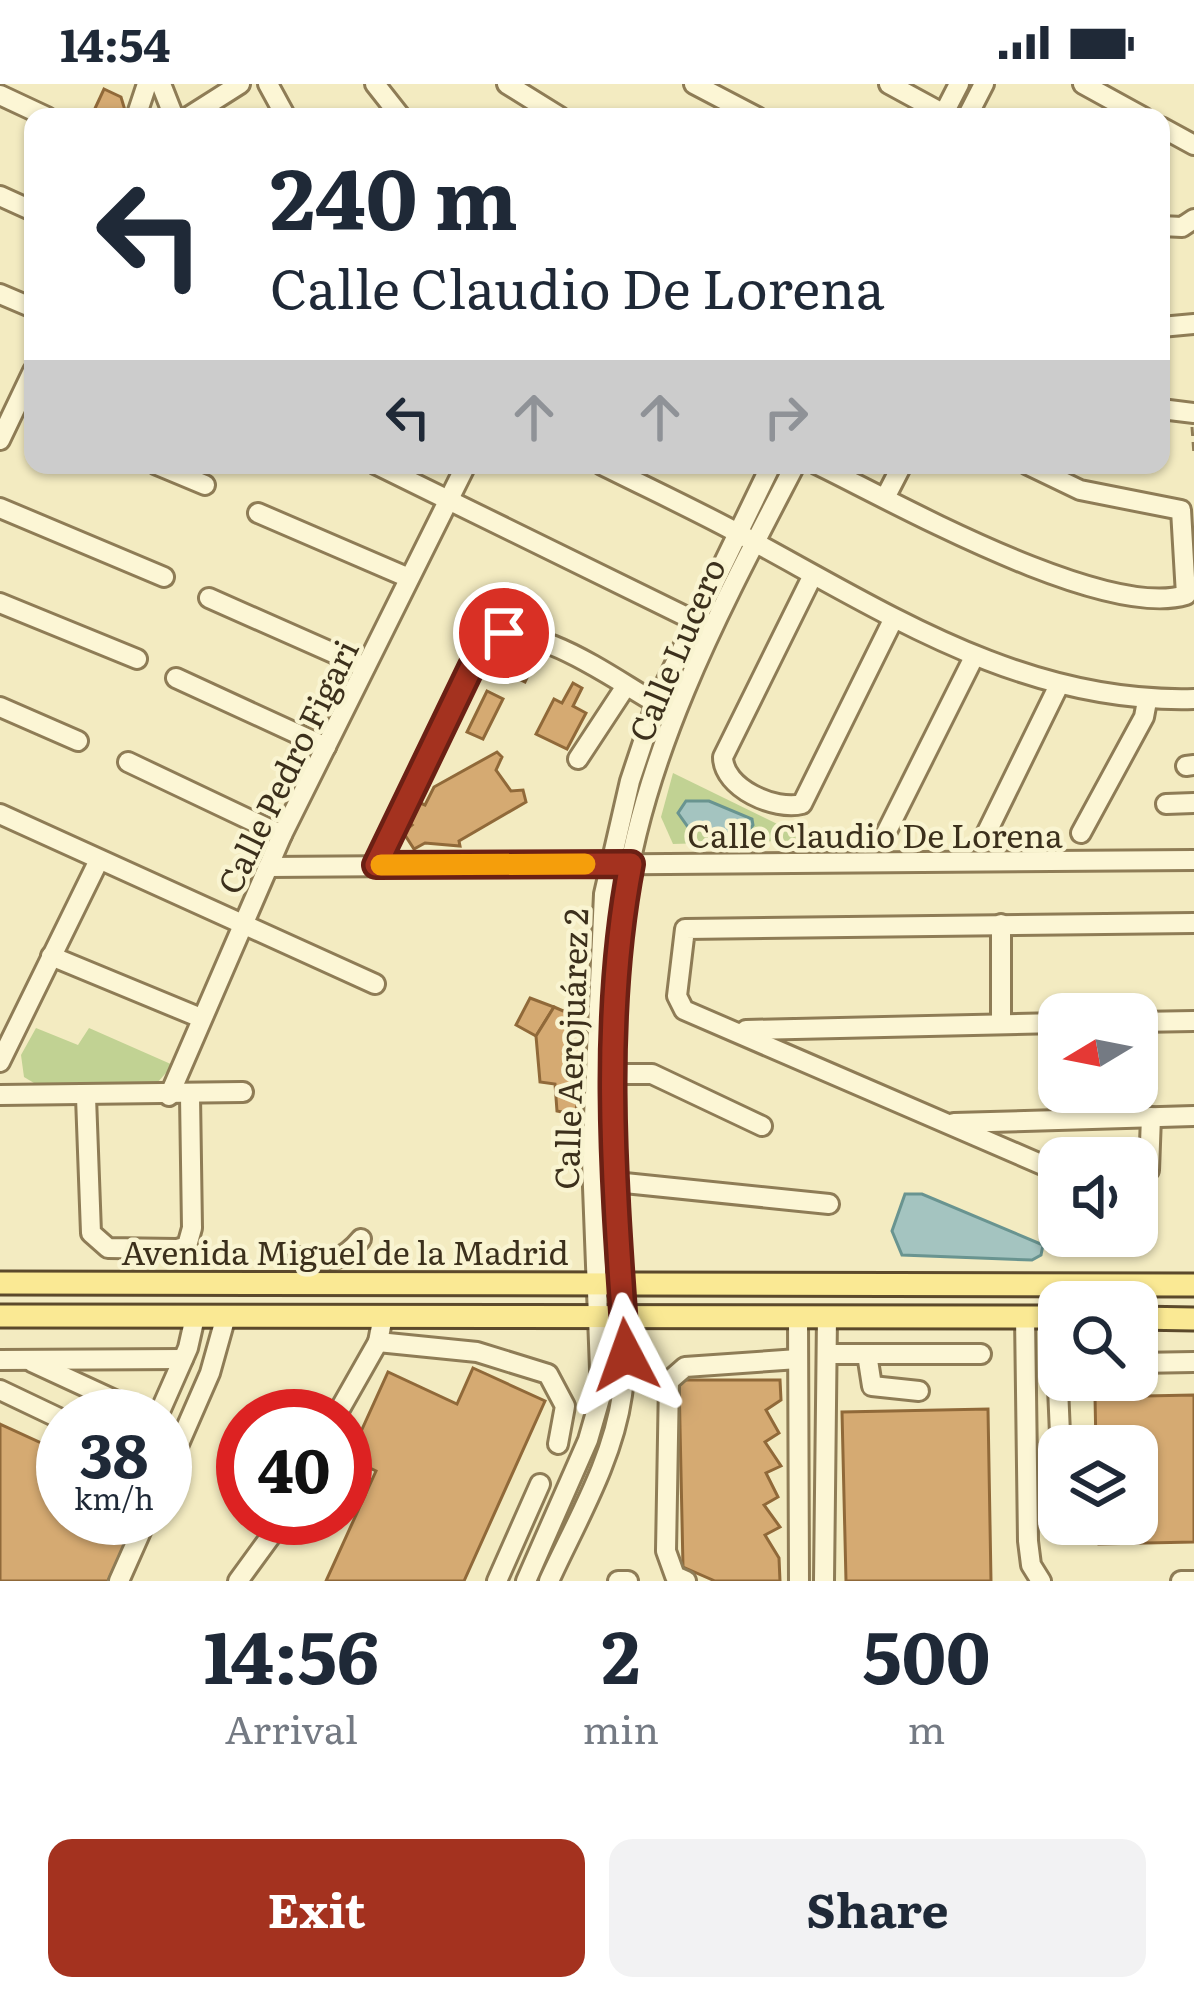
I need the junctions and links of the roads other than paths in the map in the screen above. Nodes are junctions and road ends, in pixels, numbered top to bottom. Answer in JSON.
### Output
{"nodes":[{"id":1,"x":240,"y":84,"type":"edge"},
{"id":2,"x":376,"y":84,"type":"edge"},
{"id":3,"x":507,"y":84,"type":"edge"},
{"id":4,"x":694,"y":84,"type":"edge"},
{"id":5,"x":890,"y":84,"type":"edge"},
{"id":6,"x":1084,"y":84,"type":"edge"},
{"id":7,"x":0,"y":95,"type":"edge"},
{"id":8,"x":28,"y":108,"type":"edge"},
{"id":9,"x":202,"y":108,"type":"edge"},
{"id":10,"x":394,"y":108,"type":"edge"},
{"id":11,"x":546,"y":108,"type":"edge"},
{"id":12,"x":740,"y":108,"type":"edge"},
{"id":13,"x":931,"y":108,"type":"edge"},
{"id":14,"x":1127,"y":108,"type":"edge"},
{"id":15,"x":16,"y":406,"type":"edge"},
{"id":16,"x":0,"y":440,"type":"edge"},
{"id":17,"x":179,"y":474,"type":"edge"},
{"id":18,"x":397,"y":474,"type":"edge"},
{"id":19,"x":461,"y":474,"type":"edge"},
{"id":20,"x":620,"y":474,"type":"edge"},
{"id":21,"x":766,"y":474,"type":"edge"},
{"id":22,"x":789,"y":474,"type":"edge"},
{"id":23,"x":836,"y":474,"type":"edge"},
{"id":24,"x":897,"y":474,"type":"edge"},
{"id":25,"x":1047,"y":474,"type":"edge"},
{"id":26,"x":205,"y":485,"type":"dead end"},
{"id":27,"x":449,"y":498,"type":"junction"},
{"id":28,"x":885,"y":498,"type":"junction"},
{"id":29,"x":0,"y":508,"type":"edge"},
{"id":30,"x":258,"y":513,"type":"dead end"},
{"id":31,"x":736,"y":532,"type":"junction"},
{"id":32,"x":754,"y":543,"type":"junction"},
{"id":33,"x":164,"y":577,"type":"dead end"},
{"id":34,"x":812,"y":577,"type":"junction"},
{"id":35,"x":410,"y":578,"type":"junction"},
{"id":36,"x":209,"y":598,"type":"dead end"},
{"id":37,"x":0,"y":602,"type":"edge"},
{"id":38,"x":693,"y":620,"type":"junction"},
{"id":39,"x":893,"y":620,"type":"junction"},
{"id":40,"x":974,"y":657,"type":"junction"},
{"id":41,"x":136,"y":659,"type":"dead end"},
{"id":42,"x":365,"y":667,"type":"junction"},
{"id":43,"x":176,"y":678,"type":"dead end"},
{"id":44,"x":626,"y":686,"type":"junction"},
{"id":45,"x":1058,"y":687,"type":"junction"},
{"id":46,"x":1194,"y":700,"type":"edge"},
{"id":47,"x":1147,"y":701,"type":"junction"},
{"id":48,"x":656,"y":703,"type":"junction"},
{"id":49,"x":0,"y":707,"type":"edge"},
{"id":50,"x":78,"y":741,"type":"dead end"},
{"id":51,"x":326,"y":747,"type":"junction"},
{"id":52,"x":578,"y":759,"type":"dead end"},
{"id":53,"x":128,"y":762,"type":"dead end"},
{"id":54,"x":1194,"y":803,"type":"edge"},
{"id":55,"x":1166,"y":804,"type":"dead end"},
{"id":56,"x":0,"y":814,"type":"edge"},
{"id":57,"x":886,"y":833,"type":"dead end"},
{"id":58,"x":1081,"y":833,"type":"dead end"},
{"id":59,"x":282,"y":835,"type":"junction"},
{"id":60,"x":985,"y":836,"type":"dead end"},
{"id":61,"x":99,"y":860,"type":"junction"},
{"id":62,"x":1194,"y":860,"type":"edge"},
{"id":63,"x":621,"y":864,"type":"junction"},
{"id":64,"x":376,"y":865,"type":"junction"},
{"id":65,"x":268,"y":867,"type":"junction"},
{"id":66,"x":1194,"y":923,"type":"edge"},
{"id":67,"x":1001,"y":924,"type":"junction"},
{"id":68,"x":242,"y":927,"type":"junction"},
{"id":69,"x":52,"y":956,"type":"junction"},
{"id":70,"x":375,"y":984,"type":"dead end"},
{"id":71,"x":201,"y":1018,"type":"junction"},
{"id":72,"x":1194,"y":1021,"type":"edge"},
{"id":73,"x":1158,"y":1022,"type":"edge"},
{"id":74,"x":1038,"y":1023,"type":"edge"},
{"id":75,"x":1001,"y":1024,"type":"junction"},
{"id":76,"x":736,"y":1030,"type":"junction"},
{"id":77,"x":0,"y":1062,"type":"edge"},
{"id":78,"x":616,"y":1074,"type":"junction"},
{"id":79,"x":243,"y":1092,"type":"dead end"},
{"id":80,"x":0,"y":1095,"type":"edge"},
{"id":81,"x":169,"y":1096,"type":"junction"},
{"id":82,"x":190,"y":1096,"type":"junction"},
{"id":83,"x":86,"y":1097,"type":"junction"},
{"id":84,"x":1194,"y":1116,"type":"edge"},
{"id":85,"x":1151,"y":1117,"type":"junction"},
{"id":86,"x":949,"y":1124,"type":"junction"},
{"id":87,"x":762,"y":1126,"type":"dead end"},
{"id":88,"x":1148,"y":1137,"type":"edge"},
{"id":89,"x":1038,"y":1163,"type":"edge"},
{"id":90,"x":615,"y":1182,"type":"junction"},
{"id":91,"x":830,"y":1204,"type":"dead end"},
{"id":92,"x":362,"y":1239,"type":"dead end"},
{"id":93,"x":298,"y":1257,"type":"dead end"},
{"id":94,"x":597,"y":1282,"type":"junction"},
{"id":95,"x":0,"y":1283,"type":"edge"},
{"id":96,"x":622,"y":1283,"type":"junction"},
{"id":97,"x":1194,"y":1285,"type":"edge"},
{"id":98,"x":0,"y":1316,"type":"edge"},
{"id":99,"x":195,"y":1316,"type":"junction"},
{"id":100,"x":226,"y":1316,"type":"junction"},
{"id":101,"x":383,"y":1316,"type":"junction"},
{"id":102,"x":798,"y":1316,"type":"junction"},
{"id":103,"x":1025,"y":1316,"type":"junction"},
{"id":104,"x":1038,"y":1316,"type":"edge"},
{"id":105,"x":598,"y":1317,"type":"junction"},
{"id":106,"x":624,"y":1317,"type":"junction"},
{"id":107,"x":827,"y":1317,"type":"junction"},
{"id":108,"x":1158,"y":1318,"type":"edge"},
{"id":109,"x":1194,"y":1319,"type":"edge"},
{"id":110,"x":378,"y":1342,"type":"junction"},
{"id":111,"x":602,"y":1354,"type":"junction"},
{"id":112,"x":827,"y":1354,"type":"junction"},
{"id":113,"x":867,"y":1354,"type":"junction"},
{"id":114,"x":982,"y":1354,"type":"dead end"},
{"id":115,"x":626,"y":1355,"type":"junction"},
{"id":116,"x":183,"y":1359,"type":"junction"},
{"id":117,"x":798,"y":1359,"type":"junction"},
{"id":118,"x":0,"y":1360,"type":"edge"},
{"id":119,"x":28,"y":1360,"type":"junction"},
{"id":120,"x":1194,"y":1362,"type":"edge"},
{"id":121,"x":1158,"y":1363,"type":"edge"},
{"id":122,"x":93,"y":1389,"type":"edge"},
{"id":123,"x":168,"y":1389,"type":"edge"},
{"id":124,"x":351,"y":1389,"type":"edge"},
{"id":125,"x":0,"y":1390,"type":"edge"},
{"id":126,"x":920,"y":1391,"type":"dead end"},
{"id":127,"x":36,"y":1407,"type":"edge"},
{"id":128,"x":192,"y":1414,"type":"edge"},
{"id":129,"x":559,"y":1444,"type":"dead end"},
{"id":130,"x":540,"y":1484,"type":"dead end"},
{"id":131,"x":135,"y":1545,"type":"edge"},
{"id":132,"x":264,"y":1545,"type":"edge"},
{"id":133,"x":119,"y":1581,"type":"edge"},
{"id":134,"x":238,"y":1581,"type":"edge"},
{"id":135,"x":497,"y":1581,"type":"edge"},
{"id":136,"x":526,"y":1581,"type":"edge"},
{"id":137,"x":549,"y":1581,"type":"edge"},
{"id":138,"x":618,"y":1581,"type":"edge"},
{"id":139,"x":628,"y":1581,"type":"edge"},
{"id":140,"x":686,"y":1581,"type":"edge"},
{"id":141,"x":799,"y":1581,"type":"edge"},
{"id":142,"x":824,"y":1581,"type":"edge"},
{"id":143,"x":1041,"y":1581,"type":"edge"},
{"id":144,"x":1181,"y":1581,"type":"edge"},
{"id":145,"x":1194,"y":1581,"type":"edge"}],
"edges":[{"from":1,"to":9,"type":"street"},
{"from":2,"to":10,"type":"street"},
{"from":3,"to":11,"type":"street"},
{"from":4,"to":12,"type":"street"},
{"from":5,"to":13,"type":"street"},
{"from":6,"to":14,"type":"street"},
{"from":7,"to":8,"type":"street"},
{"from":15,"to":16,"type":"street"},
{"from":17,"to":26,"type":"street"},
{"from":18,"to":27,"type":"street"},
{"from":19,"to":27,"type":"street","name":"Calle Pedro Figari"},
{"from":20,"to":31,"type":"street"},
{"from":21,"to":31,"type":"street","name":"Calle Lucero"},
{"from":22,"to":32,"type":"street","name":"Calle Lucero"},
{"from":23,"to":28,"type":"street"},
{"from":24,"to":28,"type":"street"},
{"from":25,"to":28,"type":"street"},
{"from":27,"to":35,"type":"street","name":"Calle Pedro Figari"},
{"from":27,"to":38,"type":"street"},
{"from":29,"to":33,"type":"street"},
{"from":30,"to":35,"type":"street"},
{"from":31,"to":32,"type":"street"},
{"from":31,"to":38,"type":"street","name":"Calle Lucero"},
{"from":32,"to":34,"type":"street"},
{"from":32,"to":63,"type":"street","name":"Calle Lucero"},
{"from":34,"to":39,"type":"street"},
{"from":34,"to":39,"type":"street"},
{"from":35,"to":42,"type":"street","name":"Calle Pedro Figari"},
{"from":36,"to":42,"type":"street"},
{"from":37,"to":41,"type":"street"},
{"from":38,"to":48,"type":"street","name":"Calle Lucero"},
{"from":39,"to":40,"type":"street"},
{"from":40,"to":45,"type":"street"},
{"from":40,"to":57,"type":"street"},
{"from":42,"to":51,"type":"street","name":"Calle Pedro Figari"},
{"from":43,"to":51,"type":"street"},
{"from":44,"to":48,"type":"street"},
{"from":44,"to":52,"type":"street"},
{"from":44,"to":64,"type":"street"},
{"from":45,"to":47,"type":"street"},
{"from":45,"to":60,"type":"street"},
{"from":46,"to":47,"type":"street"},
{"from":47,"to":58,"type":"street"},
{"from":48,"to":63,"type":"street","name":"Calle Lucero"},
{"from":49,"to":50,"type":"street"},
{"from":51,"to":59,"type":"street","name":"Calle Pedro Figari"},
{"from":53,"to":59,"type":"street"},
{"from":54,"to":55,"type":"street"},
{"from":56,"to":61,"type":"street"},
{"from":59,"to":65,"type":"street","name":"Calle Pedro Figari"},
{"from":61,"to":68,"type":"street"},
{"from":61,"to":69,"type":"street"},
{"from":62,"to":63,"type":"street","name":"Calle Claudio De Lorena"},
{"from":63,"to":64,"type":"street","name":"Calle Claudio De Lorena"},
{"from":63,"to":78,"type":"street","name":"Calle Aerojuárez 2"},
{"from":63,"to":94,"type":"street","name":"Calle Aerojuárez 2"},
{"from":64,"to":65,"type":"street","name":"Calle Claudio De Lorena"},
{"from":65,"to":68,"type":"street","name":"Calle Pedro Figari"},
{"from":66,"to":67,"type":"street"},
{"from":67,"to":75,"type":"street"},
{"from":67,"to":76,"type":"street"},
{"from":68,"to":70,"type":"street"},
{"from":68,"to":71,"type":"street","name":"Calle Pedro Figari"},
{"from":69,"to":71,"type":"street"},
{"from":69,"to":77,"type":"street"},
{"from":71,"to":81,"type":"street","name":"Calle Pedro Figari"},
{"from":72,"to":73,"type":"street"},
{"from":74,"to":75,"type":"street"},
{"from":75,"to":76,"type":"street"},
{"from":76,"to":86,"type":"street"},
{"from":78,"to":87,"type":"street"},
{"from":78,"to":90,"type":"street","name":"Calle Aerojuárez 2"},
{"from":79,"to":82,"type":"street"},
{"from":80,"to":83,"type":"street"},
{"from":81,"to":82,"type":"street"},
{"from":81,"to":83,"type":"street"},
{"from":82,"to":83,"type":"street"},
{"from":84,"to":85,"type":"street"},
{"from":85,"to":86,"type":"street"},
{"from":85,"to":88,"type":"street"},
{"from":86,"to":89,"type":"street"},
{"from":90,"to":91,"type":"street"},
{"from":90,"to":96,"type":"street","name":"Calle Aerojuárez 2"},
{"from":92,"to":93,"type":"street"},
{"from":94,"to":95,"type":"main road","name":"Avenida Miguel de la Madrid"},
{"from":94,"to":96,"type":"main road","name":"Avenida Miguel de la Madrid"},
{"from":94,"to":105,"type":"street","name":"Calle Aerojuárez 2"},
{"from":96,"to":97,"type":"main road","name":"Avenida Miguel de la Madrid"},
{"from":96,"to":106,"type":"street","name":"Calle Aerojuárez 2"},
{"from":98,"to":99,"type":"main road","name":"Avenida Miguel de la Madrid"},
{"from":99,"to":100,"type":"main road","name":"Avenida Miguel de la Madrid"},
{"from":99,"to":116,"type":"street"},
{"from":100,"to":101,"type":"main road","name":"Avenida Miguel de la Madrid"},
{"from":100,"to":128,"type":"street"},
{"from":101,"to":105,"type":"main road","name":"Avenida Miguel de la Madrid"},
{"from":101,"to":110,"type":"street"},
{"from":102,"to":106,"type":"main road","name":"Avenida Miguel de la Madrid"},
{"from":102,"to":107,"type":"main road","name":"Avenida Miguel de la Madrid"},
{"from":102,"to":117,"type":"street"},
{"from":103,"to":104,"type":"main road","name":"Avenida Miguel de la Madrid"},
{"from":103,"to":107,"type":"main road","name":"Avenida Miguel de la Madrid"},
{"from":103,"to":143,"type":"street"},
{"from":105,"to":106,"type":"main road","name":"Avenida Miguel de la Madrid"},
{"from":105,"to":111,"type":"street","name":"Calle Aerojuárez 2"},
{"from":106,"to":115,"type":"street","name":"Calle Aerojuárez 2"},
{"from":107,"to":112,"type":"street"},
{"from":108,"to":109,"type":"main road"},
{"from":110,"to":124,"type":"street"},
{"from":110,"to":129,"type":"street"},
{"from":111,"to":115,"type":"street"},
{"from":111,"to":136,"type":"street","name":"Calle Aerojuárez 2"},
{"from":112,"to":113,"type":"street"},
{"from":112,"to":142,"type":"street"},
{"from":113,"to":114,"type":"street"},
{"from":113,"to":126,"type":"street"},
{"from":115,"to":137,"type":"street","name":"Calle Aerojuárez 2"},
{"from":116,"to":119,"type":"street"},
{"from":116,"to":123,"type":"street"},
{"from":117,"to":140,"type":"street"},
{"from":117,"to":141,"type":"street"},
{"from":118,"to":119,"type":"street"},
{"from":119,"to":122,"type":"street"},
{"from":120,"to":121,"type":"street"},
{"from":125,"to":127,"type":"street"},
{"from":130,"to":135,"type":"street"},
{"from":131,"to":133,"type":"street"},
{"from":132,"to":134,"type":"street"},
{"from":138,"to":139,"type":"street"},
{"from":144,"to":145,"type":"street"}]}
